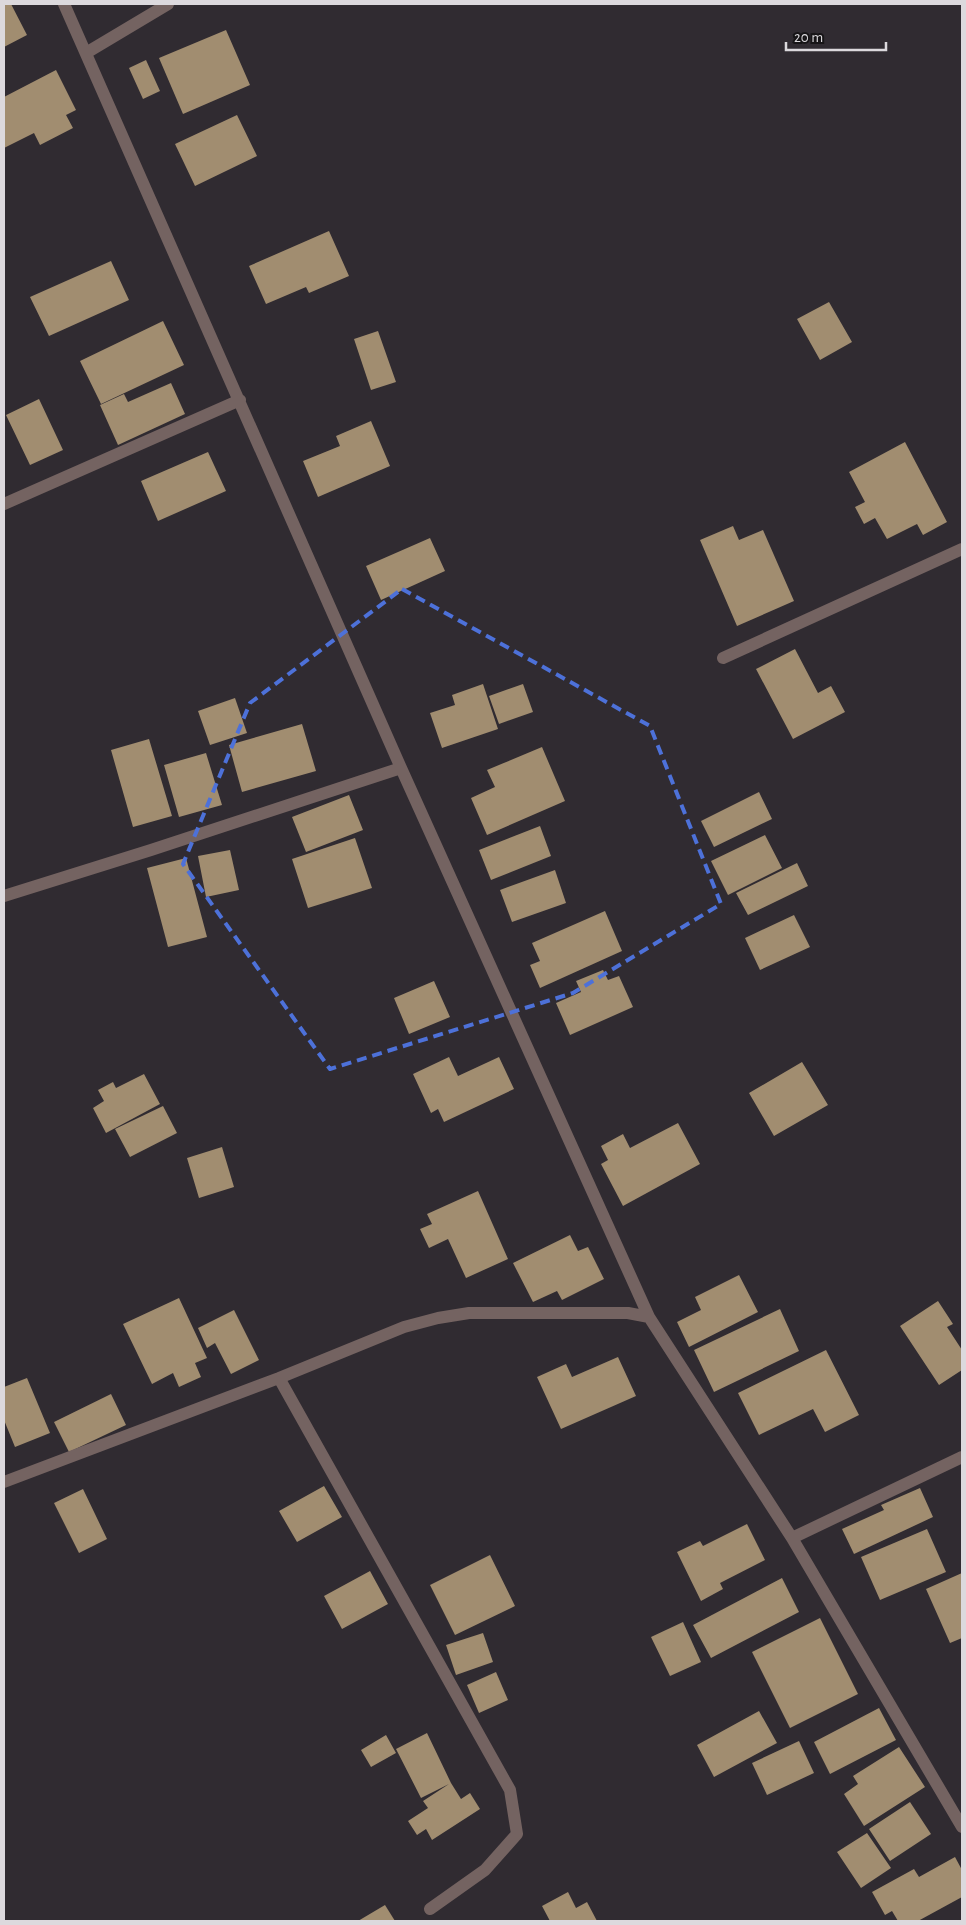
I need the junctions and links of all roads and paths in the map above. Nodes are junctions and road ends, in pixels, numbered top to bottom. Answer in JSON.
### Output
{"nodes":[{"id":1,"x":64,"y":4,"type":"edge"},
{"id":2,"x":168,"y":4,"type":"edge"},
{"id":3,"x":86,"y":53,"type":"junction"},
{"id":4,"x":240,"y":400,"type":"junction"},
{"id":5,"x":4,"y":504,"type":"edge"},
{"id":6,"x":962,"y":549,"type":"edge"},
{"id":7,"x":723,"y":658,"type":"dead end"},
{"id":8,"x":402,"y":768,"type":"junction"},
{"id":9,"x":4,"y":896,"type":"edge"},
{"id":10,"x":649,"y":1317,"type":"junction"},
{"id":11,"x":279,"y":1378,"type":"junction"},
{"id":12,"x":962,"y":1457,"type":"edge"},
{"id":13,"x":4,"y":1482,"type":"edge"},
{"id":14,"x":792,"y":1538,"type":"junction"},
{"id":15,"x":962,"y":1827,"type":"edge"},
{"id":16,"x":430,"y":1909,"type":"dead end"}],
"edges":[{"from":1,"to":3,"type":"street"},
{"from":2,"to":3,"type":"street"},
{"from":3,"to":4,"type":"street"},
{"from":4,"to":5,"type":"street"},
{"from":4,"to":8,"type":"street"},
{"from":6,"to":7,"type":"street"},
{"from":8,"to":9,"type":"street"},
{"from":8,"to":10,"type":"street"},
{"from":10,"to":11,"type":"street"},
{"from":10,"to":14,"type":"street"},
{"from":11,"to":13,"type":"street"},
{"from":11,"to":16,"type":"street"},
{"from":12,"to":14,"type":"street"},
{"from":14,"to":15,"type":"street"}]}
